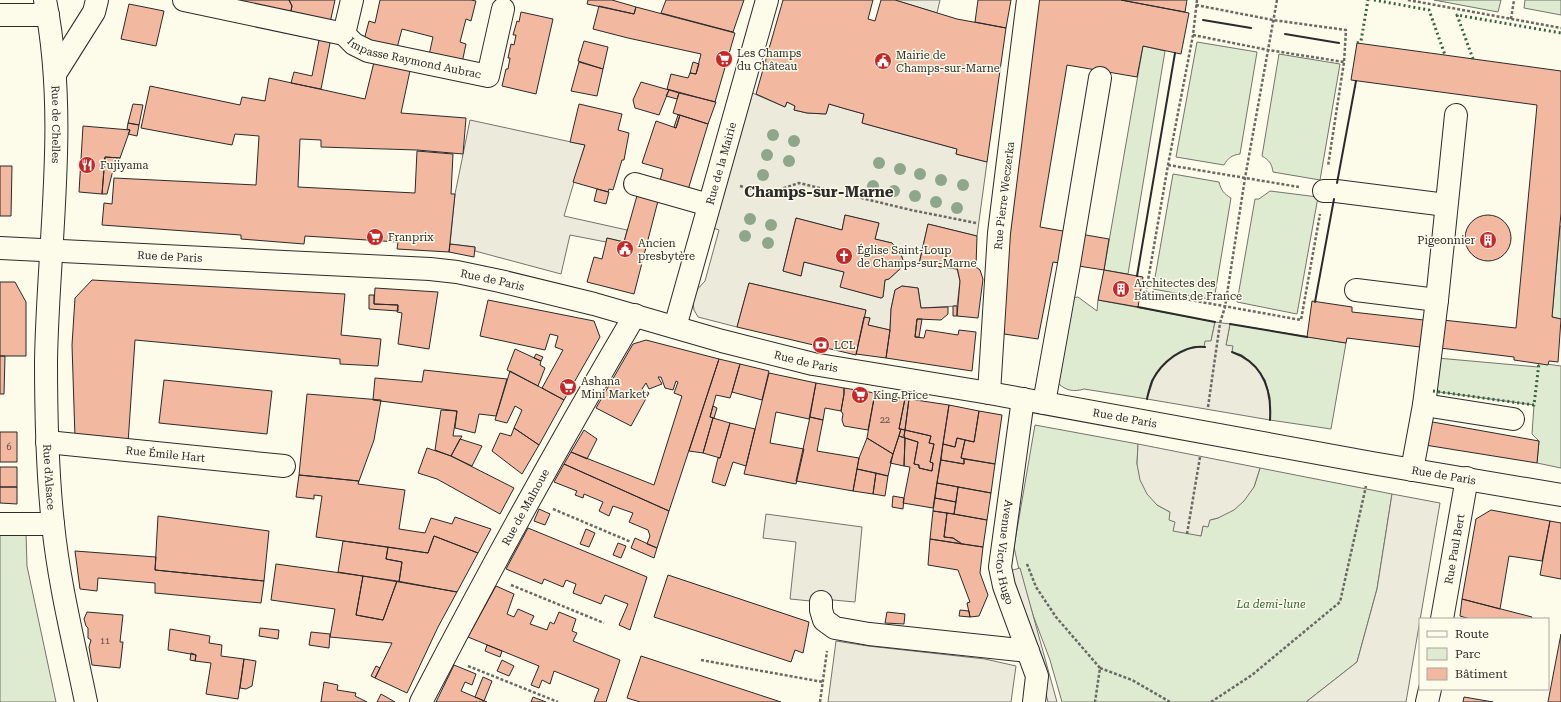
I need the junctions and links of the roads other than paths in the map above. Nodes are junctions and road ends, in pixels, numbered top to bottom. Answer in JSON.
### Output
{"nodes":[{"id":1,"x":97,"y":0,"type":"edge"},
{"id":2,"x":184,"y":0,"type":"edge"},
{"id":3,"x":352,"y":0,"type":"edge"},
{"id":4,"x":767,"y":0,"type":"edge"},
{"id":5,"x":1028,"y":0,"type":"edge"},
{"id":6,"x":207,"y":2,"type":"edge"},
{"id":7,"x":47,"y":7,"type":"edge"},
{"id":8,"x":503,"y":9,"type":"dead end"},
{"id":9,"x":0,"y":15,"type":"edge"},
{"id":10,"x":344,"y":34,"type":"junction"},
{"id":11,"x":55,"y":74,"type":"junction"},
{"id":12,"x":1100,"y":78,"type":"dead end"},
{"id":13,"x":1456,"y":115,"type":"dead end"},
{"id":14,"x":635,"y":184,"type":"dead end"},
{"id":15,"x":1324,"y":191,"type":"road end"},
{"id":16,"x":709,"y":205,"type":"junction"},
{"id":17,"x":1446,"y":205,"type":"junction"},
{"id":18,"x":0,"y":248,"type":"edge"},
{"id":19,"x":52,"y":249,"type":"junction"},
{"id":20,"x":1356,"y":290,"type":"dead end"},
{"id":21,"x":1437,"y":300,"type":"junction"},
{"id":22,"x":635,"y":316,"type":"junction"},
{"id":23,"x":675,"y":327,"type":"junction"},
{"id":24,"x":989,"y":393,"type":"junction"},
{"id":25,"x":1023,"y":399,"type":"junction"},
{"id":26,"x":1044,"y":403,"type":"junction"},
{"id":27,"x":1424,"y":405,"type":"junction"},
{"id":28,"x":1512,"y":420,"type":"dead end"},
{"id":29,"x":47,"y":442,"type":"junction"},
{"id":30,"x":284,"y":466,"type":"dead end"},
{"id":31,"x":1412,"y":470,"type":"junction"},
{"id":32,"x":1467,"y":478,"type":"junction"},
{"id":33,"x":1561,"y":495,"type":"edge"},
{"id":34,"x":0,"y":524,"type":"edge"},
{"id":35,"x":52,"y":524,"type":"junction"},
{"id":36,"x":822,"y":602,"type":"dead end"},
{"id":37,"x":1442,"y":618,"type":"edge"},
{"id":38,"x":1028,"y":651,"type":"junction"},
{"id":39,"x":1430,"y":690,"type":"edge"},
{"id":40,"x":86,"y":702,"type":"edge"},
{"id":41,"x":422,"y":702,"type":"edge"},
{"id":42,"x":1034,"y":702,"type":"edge"},
{"id":43,"x":1427,"y":702,"type":"edge"}],
"edges":[{"from":1,"to":11,"type":"main road"},
{"from":2,"to":6,"type":"main road","name":"Impasse Raymond Aubrac"},
{"from":3,"to":10,"type":"main road"},
{"from":4,"to":16,"type":"main road","name":"Rue de la Mairie"},
{"from":5,"to":24,"type":"main road","name":"Rue Pierre Weczerka"},
{"from":6,"to":10,"type":"main road","name":"Impasse Raymond Aubrac"},
{"from":7,"to":9,"type":"main road"},
{"from":7,"to":11,"type":"main road","name":"Rue de Chelles"},
{"from":8,"to":10,"type":"main road","name":"Impasse Raymond Aubrac"},
{"from":11,"to":19,"type":"main road","name":"Rue de Chelles"},
{"from":12,"to":26,"type":"main road"},
{"from":13,"to":17,"type":"main road"},
{"from":14,"to":16,"type":"main road"},
{"from":15,"to":17,"type":"main road"},
{"from":16,"to":23,"type":"main road","name":"Rue de la Mairie"},
{"from":17,"to":21,"type":"main road"},
{"from":18,"to":19,"type":"main road","name":"Rue de Paris"},
{"from":19,"to":22,"type":"main road","name":"Rue de Paris"},
{"from":19,"to":29,"type":"main road","name":"Rue d'Alsace"},
{"from":20,"to":21,"type":"main road"},
{"from":21,"to":27,"type":"main road"},
{"from":22,"to":23,"type":"main road","name":"Rue de Paris"},
{"from":22,"to":41,"type":"main road","name":"Rue de Malnoue"},
{"from":23,"to":24,"type":"main road","name":"Rue de Paris"},
{"from":24,"to":25,"type":"main road","name":"Rue de Paris"},
{"from":25,"to":26,"type":"main road","name":"Rue de Paris"},
{"from":25,"to":38,"type":"main road","name":"Avenue Victor Hugo"},
{"from":26,"to":31,"type":"main road","name":"Rue de Paris"},
{"from":27,"to":28,"type":"main road"},
{"from":27,"to":31,"type":"main road"},
{"from":29,"to":30,"type":"main road","name":"Rue Émile Hart"},
{"from":29,"to":35,"type":"main road","name":"Rue d'Alsace"},
{"from":31,"to":32,"type":"main road","name":"Rue de Paris"},
{"from":32,"to":33,"type":"main road","name":"Rue de Paris"},
{"from":32,"to":37,"type":"main road","name":"Rue Paul Bert"},
{"from":34,"to":35,"type":"main road"},
{"from":35,"to":40,"type":"main road","name":"Rue d'Alsace"},
{"from":36,"to":38,"type":"main road"},
{"from":38,"to":42,"type":"main road","name":"Avenue Victor Hugo"},
{"from":39,"to":43,"type":"main road"}]}
